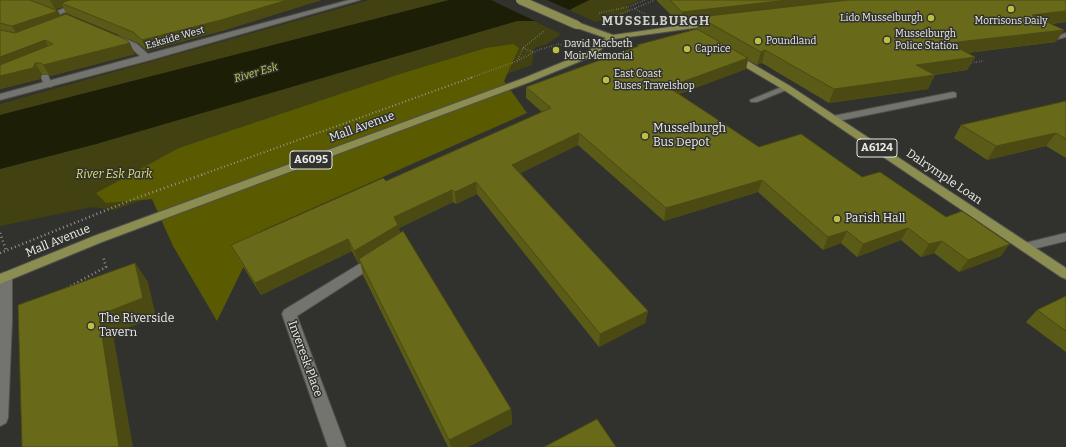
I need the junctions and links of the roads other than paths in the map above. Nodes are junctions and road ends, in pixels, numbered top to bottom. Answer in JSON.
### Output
{"nodes":[{"id":1,"x":94,"y":0,"type":"edge"},
{"id":2,"x":357,"y":0,"type":"edge"},
{"id":3,"x":520,"y":0,"type":"edge"},
{"id":4,"x":68,"y":18,"type":"edge"},
{"id":5,"x":720,"y":22,"type":"edge"},
{"id":6,"x":684,"y":27,"type":"junction"},
{"id":7,"x":107,"y":35,"type":"edge"},
{"id":8,"x":698,"y":35,"type":"edge"},
{"id":9,"x":1066,"y":35,"type":"edge"},
{"id":10,"x":1058,"y":37,"type":"edge"},
{"id":11,"x":612,"y":38,"type":"junction"},
{"id":12,"x":725,"y":51,"type":"edge"},
{"id":13,"x":147,"y":58,"type":"junction"},
{"id":14,"x":787,"y":88,"type":"junction"},
{"id":15,"x":953,"y":94,"type":"dead end"},
{"id":16,"x":0,"y":97,"type":"edge"},
{"id":17,"x":754,"y":100,"type":"dead end"},
{"id":18,"x":833,"y":119,"type":"junction"},
{"id":19,"x":1066,"y":237,"type":"edge"},
{"id":20,"x":1026,"y":248,"type":"junction"},
{"id":21,"x":389,"y":250,"type":"edge"},
{"id":22,"x":1066,"y":274,"type":"edge"},
{"id":23,"x":3,"y":278,"type":"edge"},
{"id":24,"x":0,"y":418,"type":"edge"},
{"id":25,"x":337,"y":447,"type":"edge"}],
"edges":[{"from":1,"to":4,"type":"street"},
{"from":2,"to":13,"type":"street","name":"Eskside West"},
{"from":3,"to":11,"type":"main road","bridge":true},
{"from":5,"to":6,"type":"main road"},
{"from":6,"to":8,"type":"main road"},
{"from":6,"to":11,"type":"main road"},
{"from":7,"to":13,"type":"street"},
{"from":9,"to":10,"type":"lane"},
{"from":11,"to":23,"type":"main road","name":"Mall Avenue","number":"A6095"},
{"from":12,"to":14,"type":"main road","name":"Dalrymple Loan","number":"A6124"},
{"from":13,"to":16,"type":"street","name":"Eskside West"},
{"from":14,"to":17,"type":"lane"},
{"from":14,"to":18,"type":"main road","name":"Dalrymple Loan","number":"A6124"},
{"from":15,"to":18,"type":"lane"},
{"from":18,"to":20,"type":"main road","name":"Dalrymple Loan","number":"A6124"},
{"from":19,"to":20,"type":"street"},
{"from":20,"to":22,"type":"main road","name":"Dalrymple Loan","number":"A6124"},
{"from":21,"to":25,"type":"street","name":"Inveresk Place"},
{"from":23,"to":24,"type":"street"}]}
